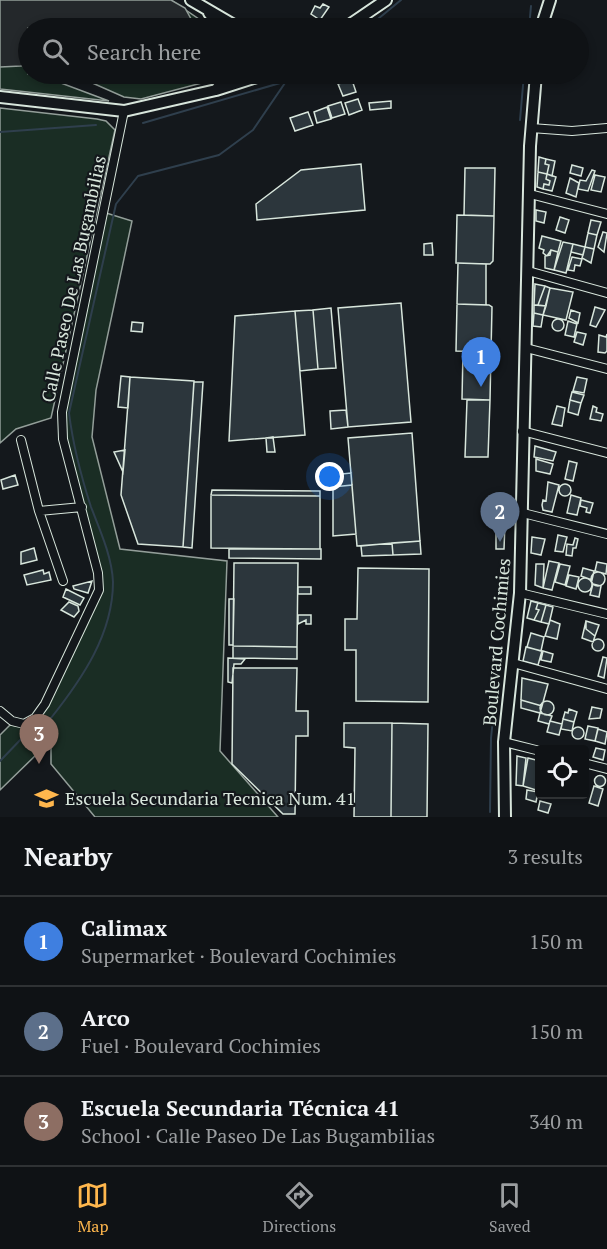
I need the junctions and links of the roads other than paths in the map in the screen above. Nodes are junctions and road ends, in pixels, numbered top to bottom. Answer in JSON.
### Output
{"nodes":[{"id":1,"x":191,"y":0,"type":"edge"},
{"id":2,"x":386,"y":0,"type":"edge"},
{"id":3,"x":550,"y":0,"type":"edge"},
{"id":4,"x":203,"y":6,"type":"junction"},
{"id":5,"x":213,"y":18,"type":"edge"},
{"id":6,"x":223,"y":18,"type":"edge"},
{"id":7,"x":360,"y":18,"type":"edge"},
{"id":8,"x":544,"y":18,"type":"edge"},
{"id":9,"x":220,"y":84,"type":"edge"},
{"id":10,"x":235,"y":84,"type":"edge"},
{"id":11,"x":535,"y":84,"type":"edge"},
{"id":12,"x":216,"y":90,"type":"junction"},
{"id":13,"x":0,"y":97,"type":"edge"},
{"id":14,"x":124,"y":111,"type":"junction"},
{"id":15,"x":531,"y":128,"type":"junction"},
{"id":16,"x":607,"y":128,"type":"edge"},
{"id":17,"x":531,"y":194,"type":"junction"},
{"id":18,"x":607,"y":214,"type":"edge"},
{"id":19,"x":528,"y":271,"type":"junction"},
{"id":20,"x":607,"y":293,"type":"edge"},
{"id":21,"x":526,"y":348,"type":"junction"},
{"id":22,"x":607,"y":369,"type":"edge"},
{"id":23,"x":522,"y":431,"type":"junction"},
{"id":24,"x":21,"y":440,"type":"dead end"},
{"id":25,"x":607,"y":453,"type":"edge"},
{"id":26,"x":82,"y":507,"type":"junction"},
{"id":27,"x":39,"y":511,"type":"junction"},
{"id":28,"x":523,"y":513,"type":"junction"},
{"id":29,"x":607,"y":534,"type":"edge"},
{"id":30,"x":63,"y":580,"type":"dead end"},
{"id":31,"x":520,"y":593,"type":"junction"},
{"id":32,"x":607,"y":614,"type":"edge"},
{"id":33,"x":513,"y":663,"type":"junction"},
{"id":34,"x":607,"y":689,"type":"edge"},
{"id":35,"x":0,"y":711,"type":"edge"},
{"id":36,"x":504,"y":742,"type":"junction"},
{"id":37,"x":535,"y":750,"type":"edge"},
{"id":38,"x":589,"y":764,"type":"edge"},
{"id":39,"x":607,"y":769,"type":"edge"},
{"id":40,"x":505,"y":817,"type":"edge"}],
"edges":[{"from":1,"to":4,"type":"main road"},
{"from":2,"to":7,"type":"main road"},
{"from":3,"to":8,"type":"main road"},
{"from":4,"to":5,"type":"main road"},
{"from":4,"to":6,"type":"main road"},
{"from":9,"to":12,"type":"main road"},
{"from":10,"to":12,"type":"main road"},
{"from":11,"to":15,"type":"main road","name":"Boulevard Cochimies"},
{"from":12,"to":14,"type":"main road"},
{"from":13,"to":14,"type":"main road"},
{"from":14,"to":26,"type":"street","name":"Calle Paseo De Las Bugambilias"},
{"from":15,"to":16,"type":"street"},
{"from":15,"to":17,"type":"main road","name":"Boulevard Cochimies"},
{"from":17,"to":18,"type":"street"},
{"from":17,"to":19,"type":"main road","name":"Boulevard Cochimies"},
{"from":19,"to":20,"type":"street"},
{"from":19,"to":21,"type":"main road","name":"Boulevard Cochimies"},
{"from":21,"to":22,"type":"street"},
{"from":21,"to":23,"type":"main road","name":"Boulevard Cochimies"},
{"from":23,"to":25,"type":"street"},
{"from":23,"to":28,"type":"main road","name":"Boulevard Cochimies"},
{"from":24,"to":27,"type":"street"},
{"from":26,"to":27,"type":"street"},
{"from":26,"to":35,"type":"street","name":"Calle Paseo De Las Bugambilias"},
{"from":27,"to":30,"type":"street"},
{"from":28,"to":29,"type":"street"},
{"from":28,"to":31,"type":"main road","name":"Boulevard Cochimies"},
{"from":31,"to":32,"type":"street"},
{"from":31,"to":33,"type":"main road","name":"Boulevard Cochimies"},
{"from":33,"to":34,"type":"street"},
{"from":33,"to":36,"type":"main road","name":"Boulevard Cochimies"},
{"from":36,"to":37,"type":"street"},
{"from":36,"to":40,"type":"main road","name":"Boulevard Cochimies"},
{"from":38,"to":39,"type":"street"}]}
